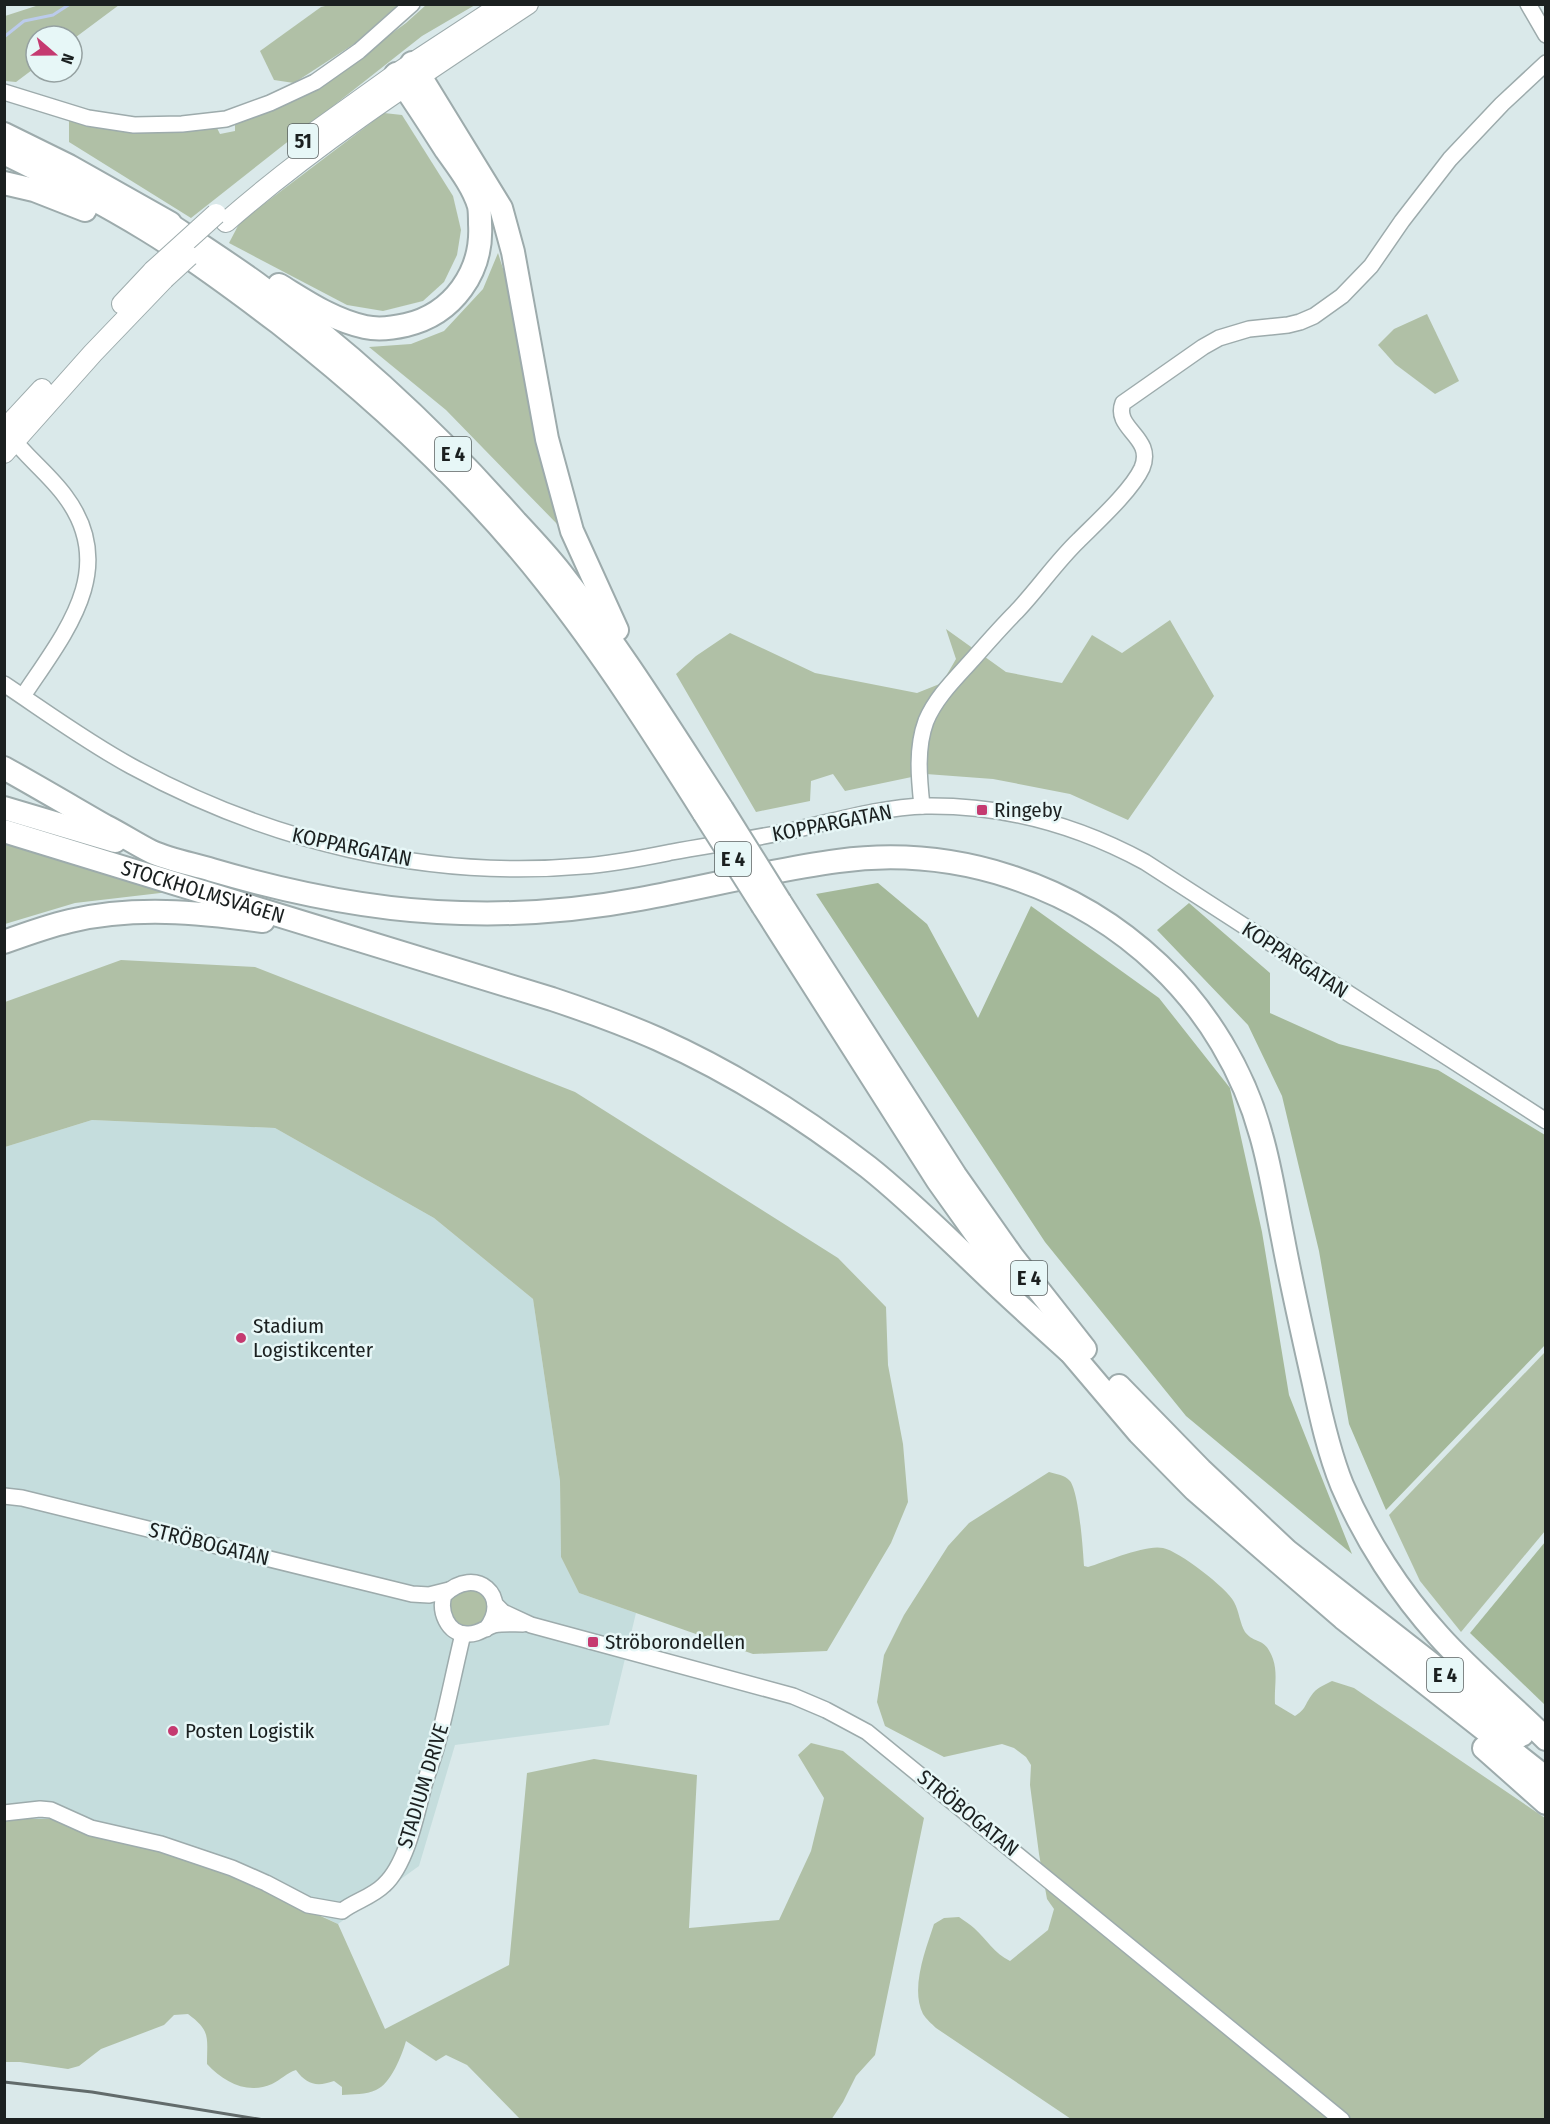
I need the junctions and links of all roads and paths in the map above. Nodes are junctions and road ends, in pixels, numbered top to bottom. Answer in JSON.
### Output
{"nodes":[{"id":1,"x":412,"y":4,"type":"edge"},
{"id":2,"x":503,"y":4,"type":"edge"},
{"id":3,"x":528,"y":4,"type":"edge"},
{"id":4,"x":1528,"y":4,"type":"edge"},
{"id":5,"x":1545,"y":35,"type":"edge"},
{"id":6,"x":1545,"y":63,"type":"edge"},
{"id":7,"x":408,"y":74,"type":"junction"},
{"id":8,"x":4,"y":92,"type":"edge"},
{"id":9,"x":4,"y":134,"type":"edge"},
{"id":10,"x":4,"y":153,"type":"edge"},
{"id":11,"x":4,"y":183,"type":"edge"},
{"id":12,"x":158,"y":217,"type":"junction"},
{"id":13,"x":233,"y":288,"type":"junction"},
{"id":14,"x":6,"y":439,"type":"edge"},
{"id":15,"x":4,"y":684,"type":"edge"},
{"id":16,"x":23,"y":696,"type":"junction"},
{"id":17,"x":649,"y":696,"type":"junction"},
{"id":18,"x":4,"y":768,"type":"edge"},
{"id":19,"x":922,"y":806,"type":"junction"},
{"id":20,"x":4,"y":808,"type":"edge"},
{"id":21,"x":713,"y":811,"type":"junction"},
{"id":22,"x":4,"y":831,"type":"edge"},
{"id":23,"x":153,"y":853,"type":"junction"},
{"id":24,"x":771,"y":904,"type":"junction"},
{"id":25,"x":328,"y":930,"type":"junction"},
{"id":26,"x":4,"y":942,"type":"edge"},
{"id":27,"x":1545,"y":1121,"type":"edge"},
{"id":28,"x":1069,"y":1351,"type":"junction"},
{"id":29,"x":4,"y":1496,"type":"edge"},
{"id":30,"x":449,"y":1590,"type":"junction"},
{"id":31,"x":412,"y":1594,"type":"junction"},
{"id":32,"x":495,"y":1604,"type":"junction"},
{"id":33,"x":442,"y":1611,"type":"junction"},
{"id":34,"x":531,"y":1625,"type":"junction"},
{"id":35,"x":486,"y":1629,"type":"junction"},
{"id":36,"x":463,"y":1634,"type":"junction"},
{"id":37,"x":1422,"y":1682,"type":"junction"},
{"id":38,"x":1545,"y":1739,"type":"edge"},
{"id":39,"x":1545,"y":1754,"type":"edge"},
{"id":40,"x":1545,"y":1778,"type":"edge"},
{"id":41,"x":1545,"y":1803,"type":"edge"},
{"id":42,"x":4,"y":1813,"type":"edge"},
{"id":43,"x":1342,"y":2120,"type":"edge"}],
"edges":[{"from":1,"to":8,"type":"street"},
{"from":2,"to":7,"type":"main road","number":"51"},
{"from":3,"to":7,"type":"main road","number":"51"},
{"from":4,"to":5,"type":"street"},
{"from":6,"to":19,"type":"street"},
{"from":7,"to":12,"type":"highway"},
{"from":7,"to":14,"type":"main road","number":"51","bridge":true},
{"from":7,"to":17,"type":"highway"},
{"from":9,"to":12,"type":"highway","number":"E 4"},
{"from":10,"to":13,"type":"highway","number":"E 4"},
{"from":11,"to":13,"type":"highway"},
{"from":12,"to":17,"type":"highway","number":"E 4"},
{"from":13,"to":21,"type":"highway","number":"E 4"},
{"from":14,"to":16,"type":"street"},
{"from":15,"to":16,"type":"street","name":"KOPPARGATAN"},
{"from":16,"to":19,"type":"street","name":"KOPPARGATAN"},
{"from":17,"to":21,"type":"highway","number":"E 4"},
{"from":18,"to":23,"type":"highway"},
{"from":19,"to":27,"type":"street","name":"KOPPARGATAN"},
{"from":20,"to":23,"type":"highway","name":"STOCKHOLMSVÄGEN"},
{"from":21,"to":24,"type":"highway","number":"E 4","bridge":true},
{"from":22,"to":25,"type":"highway","name":"STOCKHOLMSVÄGEN"},
{"from":23,"to":38,"type":"highway"},
{"from":24,"to":28,"type":"highway","number":"E 4"},
{"from":24,"to":39,"type":"highway","number":"E 4"},
{"from":25,"to":26,"type":"highway"},
{"from":25,"to":28,"type":"highway","name":"STOCKHOLMSVÄGEN"},
{"from":28,"to":37,"type":"highway","number":"E 4"},
{"from":29,"to":31,"type":"street","name":"STRÖBOGATAN"},
{"from":30,"to":31,"type":"street","name":"STRÖBOGATAN"},
{"from":30,"to":32,"type":"street"},
{"from":30,"to":33,"type":"street"},
{"from":31,"to":33,"type":"street","name":"STRÖBOGATAN"},
{"from":32,"to":34,"type":"street","name":"STRÖBOGATAN"},
{"from":32,"to":35,"type":"street"},
{"from":33,"to":36,"type":"street"},
{"from":34,"to":35,"type":"street","name":"STRÖBOGATAN"},
{"from":34,"to":43,"type":"street","name":"STRÖBOGATAN"},
{"from":35,"to":36,"type":"street"},
{"from":36,"to":42,"type":"street","name":"STADIUM DRIVE"},
{"from":37,"to":40,"type":"highway","number":"E 4"},
{"from":37,"to":41,"type":"highway"}]}
